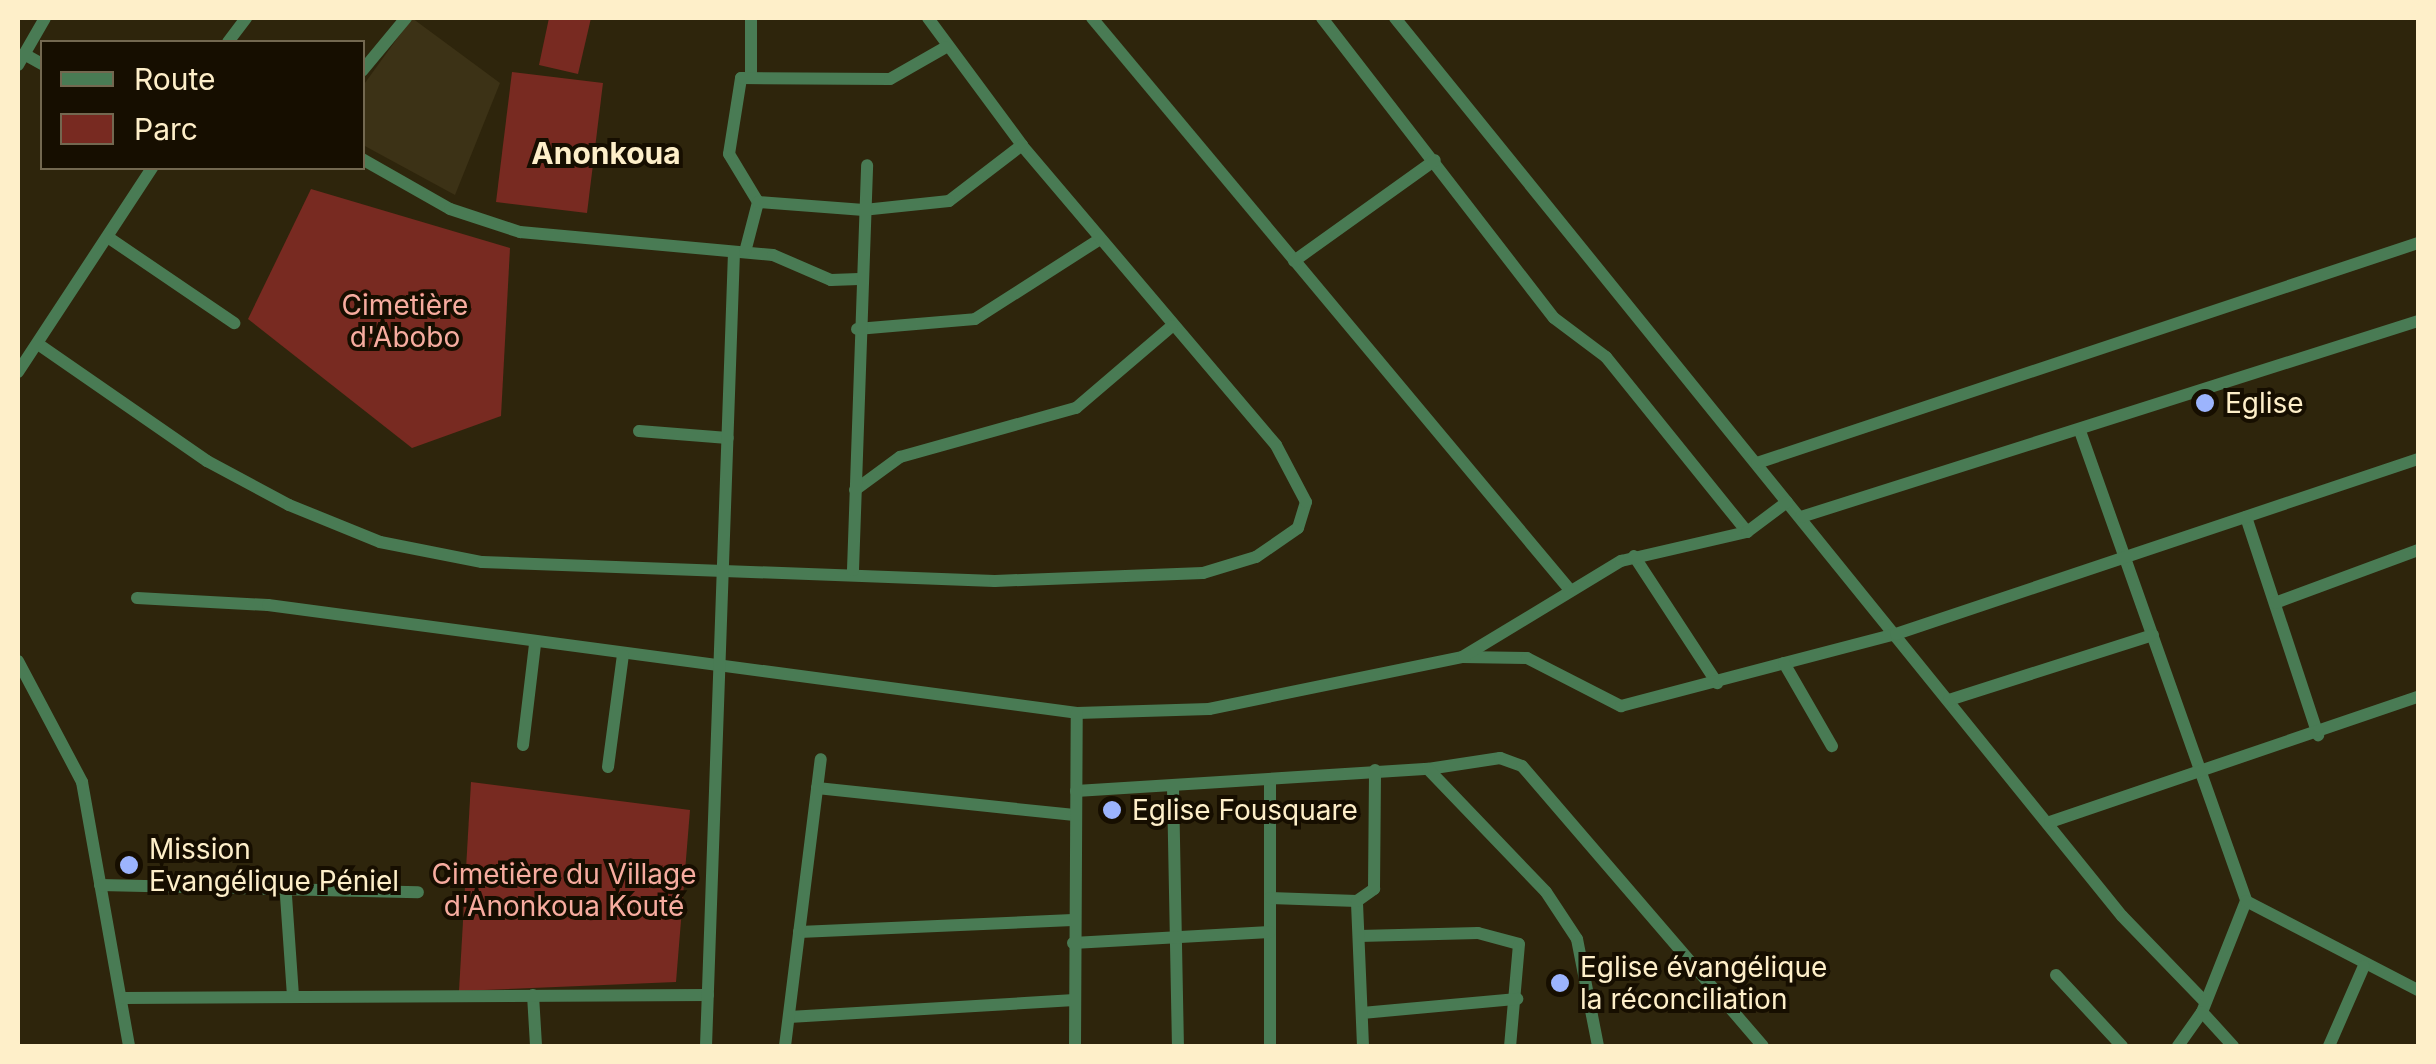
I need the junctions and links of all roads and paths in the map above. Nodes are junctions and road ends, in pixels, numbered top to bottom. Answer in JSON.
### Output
{"nodes":[{"id":1,"x":45,"y":18,"type":"edge"},
{"id":2,"x":246,"y":18,"type":"edge"},
{"id":3,"x":406,"y":18,"type":"edge"},
{"id":4,"x":752,"y":18,"type":"edge"},
{"id":5,"x":928,"y":18,"type":"edge"},
{"id":6,"x":1092,"y":18,"type":"edge"},
{"id":7,"x":1322,"y":18,"type":"edge"},
{"id":8,"x":1395,"y":18,"type":"edge"},
{"id":9,"x":230,"y":40,"type":"edge"},
{"id":10,"x":946,"y":47,"type":"junction"},
{"id":11,"x":21,"y":60,"type":"edge"},
{"id":12,"x":365,"y":66,"type":"edge"},
{"id":13,"x":751,"y":76,"type":"junction"},
{"id":14,"x":1022,"y":145,"type":"junction"},
{"id":15,"x":1435,"y":160,"type":"junction"},
{"id":16,"x":365,"y":161,"type":"edge"},
{"id":17,"x":868,"y":165,"type":"dead end"},
{"id":18,"x":151,"y":170,"type":"edge"},
{"id":19,"x":758,"y":202,"type":"junction"},
{"id":20,"x":864,"y":210,"type":"junction"},
{"id":21,"x":112,"y":240,"type":"junction"},
{"id":22,"x":1097,"y":241,"type":"junction"},
{"id":23,"x":2418,"y":243,"type":"edge"},
{"id":24,"x":740,"y":252,"type":"junction"},
{"id":25,"x":1294,"y":261,"type":"junction"},
{"id":26,"x":859,"y":279,"type":"junction"},
{"id":27,"x":2418,"y":322,"type":"edge"},
{"id":28,"x":234,"y":323,"type":"dead end"},
{"id":29,"x":1172,"y":326,"type":"junction"},
{"id":30,"x":857,"y":329,"type":"junction"},
{"id":31,"x":38,"y":344,"type":"junction"},
{"id":32,"x":18,"y":372,"type":"edge"},
{"id":33,"x":639,"y":431,"type":"dead end"},
{"id":34,"x":2080,"y":431,"type":"junction"},
{"id":35,"x":728,"y":438,"type":"junction"},
{"id":36,"x":2418,"y":459,"type":"edge"},
{"id":37,"x":1757,"y":463,"type":"junction"},
{"id":38,"x":855,"y":490,"type":"junction"},
{"id":39,"x":1787,"y":502,"type":"junction"},
{"id":40,"x":1801,"y":517,"type":"junction"},
{"id":41,"x":2246,"y":517,"type":"junction"},
{"id":42,"x":1747,"y":532,"type":"junction"},
{"id":43,"x":2418,"y":550,"type":"edge"},
{"id":44,"x":1634,"y":556,"type":"junction"},
{"id":45,"x":2125,"y":557,"type":"junction"},
{"id":46,"x":853,"y":570,"type":"junction"},
{"id":47,"x":723,"y":572,"type":"junction"},
{"id":48,"x":1570,"y":590,"type":"junction"},
{"id":49,"x":137,"y":598,"type":"dead end"},
{"id":50,"x":2274,"y":603,"type":"junction"},
{"id":51,"x":1896,"y":634,"type":"junction"},
{"id":52,"x":2153,"y":635,"type":"junction"},
{"id":53,"x":535,"y":645,"type":"junction"},
{"id":54,"x":623,"y":656,"type":"junction"},
{"id":55,"x":1462,"y":657,"type":"junction"},
{"id":56,"x":18,"y":660,"type":"edge"},
{"id":57,"x":1784,"y":663,"type":"junction"},
{"id":58,"x":720,"y":667,"type":"junction"},
{"id":59,"x":1716,"y":683,"type":"junction"},
{"id":60,"x":2418,"y":698,"type":"edge"},
{"id":61,"x":1949,"y":700,"type":"junction"},
{"id":62,"x":1077,"y":713,"type":"junction"},
{"id":63,"x":2318,"y":735,"type":"junction"},
{"id":64,"x":523,"y":745,"type":"dead end"},
{"id":65,"x":1832,"y":746,"type":"dead end"},
{"id":66,"x":821,"y":759,"type":"dead end"},
{"id":67,"x":608,"y":768,"type":"dead end"},
{"id":68,"x":1428,"y":769,"type":"junction"},
{"id":69,"x":1375,"y":770,"type":"junction"},
{"id":70,"x":2200,"y":772,"type":"junction"},
{"id":71,"x":1270,"y":783,"type":"junction"},
{"id":72,"x":817,"y":788,"type":"junction"},
{"id":73,"x":1173,"y":788,"type":"junction"},
{"id":74,"x":1076,"y":791,"type":"junction"},
{"id":75,"x":1075,"y":815,"type":"junction"},
{"id":76,"x":2050,"y":822,"type":"junction"},
{"id":77,"x":100,"y":885,"type":"junction"},
{"id":78,"x":418,"y":892,"type":"dead end"},
{"id":79,"x":286,"y":896,"type":"junction"},
{"id":80,"x":1270,"y":898,"type":"junction"},
{"id":81,"x":1357,"y":900,"type":"junction"},
{"id":82,"x":2246,"y":901,"type":"junction"},
{"id":83,"x":1073,"y":920,"type":"junction"},
{"id":84,"x":799,"y":932,"type":"junction"},
{"id":85,"x":1270,"y":932,"type":"junction"},
{"id":86,"x":1358,"y":936,"type":"junction"},
{"id":87,"x":1176,"y":938,"type":"junction"},
{"id":88,"x":1073,"y":944,"type":"junction"},
{"id":89,"x":2364,"y":966,"type":"junction"},
{"id":90,"x":2056,"y":975,"type":"dead end"},
{"id":91,"x":2418,"y":990,"type":"edge"},
{"id":92,"x":293,"y":995,"type":"junction"},
{"id":93,"x":533,"y":995,"type":"junction"},
{"id":94,"x":708,"y":995,"type":"junction"},
{"id":95,"x":124,"y":998,"type":"junction"},
{"id":96,"x":1517,"y":999,"type":"junction"},
{"id":97,"x":1074,"y":1000,"type":"junction"},
{"id":98,"x":2203,"y":1006,"type":"junction"},
{"id":99,"x":1362,"y":1013,"type":"junction"},
{"id":100,"x":788,"y":1018,"type":"junction"},
{"id":101,"x":129,"y":1046,"type":"edge"},
{"id":102,"x":536,"y":1046,"type":"edge"},
{"id":103,"x":706,"y":1046,"type":"edge"},
{"id":104,"x":785,"y":1046,"type":"edge"},
{"id":105,"x":1075,"y":1046,"type":"edge"},
{"id":106,"x":1178,"y":1046,"type":"edge"},
{"id":107,"x":1270,"y":1046,"type":"edge"},
{"id":108,"x":1363,"y":1046,"type":"edge"},
{"id":109,"x":1510,"y":1046,"type":"edge"},
{"id":110,"x":1598,"y":1046,"type":"edge"},
{"id":111,"x":1763,"y":1046,"type":"edge"},
{"id":112,"x":2122,"y":1046,"type":"edge"},
{"id":113,"x":2178,"y":1046,"type":"edge"},
{"id":114,"x":2233,"y":1046,"type":"edge"},
{"id":115,"x":2329,"y":1046,"type":"edge"}],
"edges":[{"from":1,"to":11,"type":"street"},
{"from":2,"to":9,"type":"street"},
{"from":3,"to":12,"type":"street"},
{"from":4,"to":13,"type":"street"},
{"from":5,"to":10,"type":"street"},
{"from":6,"to":25,"type":"street"},
{"from":7,"to":15,"type":"street"},
{"from":8,"to":37,"type":"street"},
{"from":10,"to":13,"type":"street"},
{"from":10,"to":14,"type":"street"},
{"from":13,"to":19,"type":"street"},
{"from":14,"to":20,"type":"street"},
{"from":14,"to":22,"type":"street"},
{"from":15,"to":25,"type":"street"},
{"from":15,"to":42,"type":"street"},
{"from":16,"to":24,"type":"street"},
{"from":17,"to":20,"type":"street"},
{"from":18,"to":21,"type":"street"},
{"from":19,"to":20,"type":"street"},
{"from":19,"to":24,"type":"street"},
{"from":20,"to":26,"type":"street"},
{"from":21,"to":28,"type":"street"},
{"from":21,"to":31,"type":"street"},
{"from":22,"to":29,"type":"street"},
{"from":22,"to":30,"type":"street"},
{"from":23,"to":37,"type":"street"},
{"from":24,"to":26,"type":"street"},
{"from":24,"to":35,"type":"street"},
{"from":25,"to":48,"type":"street"},
{"from":26,"to":30,"type":"street"},
{"from":27,"to":34,"type":"street"},
{"from":29,"to":38,"type":"street"},
{"from":29,"to":46,"type":"street"},
{"from":30,"to":38,"type":"street"},
{"from":31,"to":32,"type":"street"},
{"from":31,"to":47,"type":"street"},
{"from":33,"to":35,"type":"street"},
{"from":34,"to":40,"type":"street"},
{"from":34,"to":45,"type":"street"},
{"from":35,"to":47,"type":"street"},
{"from":36,"to":41,"type":"street"},
{"from":37,"to":39,"type":"street"},
{"from":38,"to":46,"type":"street"},
{"from":39,"to":40,"type":"street"},
{"from":39,"to":42,"type":"street"},
{"from":40,"to":51,"type":"street"},
{"from":41,"to":45,"type":"street"},
{"from":41,"to":50,"type":"street"},
{"from":42,"to":44,"type":"street"},
{"from":43,"to":50,"type":"street"},
{"from":44,"to":48,"type":"street"},
{"from":44,"to":59,"type":"street"},
{"from":45,"to":51,"type":"street"},
{"from":45,"to":52,"type":"street"},
{"from":46,"to":47,"type":"street"},
{"from":47,"to":58,"type":"street"},
{"from":48,"to":55,"type":"street"},
{"from":49,"to":53,"type":"street"},
{"from":50,"to":63,"type":"street"},
{"from":51,"to":57,"type":"street"},
{"from":51,"to":61,"type":"street"},
{"from":52,"to":61,"type":"street"},
{"from":52,"to":70,"type":"street"},
{"from":53,"to":54,"type":"street"},
{"from":53,"to":64,"type":"street"},
{"from":54,"to":58,"type":"street"},
{"from":54,"to":67,"type":"street"},
{"from":55,"to":59,"type":"street"},
{"from":55,"to":62,"type":"street"},
{"from":56,"to":77,"type":"street"},
{"from":57,"to":59,"type":"street"},
{"from":57,"to":65,"type":"street"},
{"from":58,"to":62,"type":"street"},
{"from":58,"to":94,"type":"street"},
{"from":60,"to":63,"type":"street"},
{"from":61,"to":76,"type":"street"},
{"from":62,"to":74,"type":"street"},
{"from":63,"to":70,"type":"street"},
{"from":66,"to":72,"type":"street"},
{"from":68,"to":69,"type":"street"},
{"from":68,"to":110,"type":"street"},
{"from":68,"to":111,"type":"street"},
{"from":69,"to":71,"type":"street"},
{"from":69,"to":81,"type":"street"},
{"from":70,"to":76,"type":"street"},
{"from":70,"to":82,"type":"street"},
{"from":71,"to":73,"type":"street"},
{"from":71,"to":80,"type":"street"},
{"from":72,"to":75,"type":"street"},
{"from":72,"to":84,"type":"street"},
{"from":73,"to":74,"type":"street"},
{"from":73,"to":87,"type":"street"},
{"from":74,"to":75,"type":"street"},
{"from":75,"to":83,"type":"street"},
{"from":76,"to":98,"type":"street"},
{"from":77,"to":79,"type":"street"},
{"from":77,"to":95,"type":"street"},
{"from":78,"to":79,"type":"street"},
{"from":79,"to":92,"type":"street"},
{"from":80,"to":81,"type":"street"},
{"from":80,"to":85,"type":"street"},
{"from":81,"to":86,"type":"street"},
{"from":82,"to":89,"type":"street"},
{"from":82,"to":98,"type":"street"},
{"from":83,"to":84,"type":"street"},
{"from":83,"to":88,"type":"street"},
{"from":84,"to":100,"type":"street"},
{"from":85,"to":87,"type":"street"},
{"from":85,"to":107,"type":"street"},
{"from":86,"to":96,"type":"street"},
{"from":86,"to":99,"type":"street"},
{"from":87,"to":88,"type":"street"},
{"from":87,"to":106,"type":"street"},
{"from":88,"to":97,"type":"street"},
{"from":89,"to":91,"type":"street"},
{"from":89,"to":115,"type":"street"},
{"from":90,"to":112,"type":"street"},
{"from":92,"to":93,"type":"street"},
{"from":92,"to":95,"type":"street"},
{"from":93,"to":94,"type":"street"},
{"from":93,"to":102,"type":"street"},
{"from":94,"to":103,"type":"street"},
{"from":95,"to":101,"type":"street"},
{"from":96,"to":99,"type":"street"},
{"from":96,"to":109,"type":"street"},
{"from":97,"to":100,"type":"street"},
{"from":97,"to":105,"type":"street"},
{"from":98,"to":113,"type":"street"},
{"from":98,"to":114,"type":"street"},
{"from":99,"to":108,"type":"street"},
{"from":100,"to":104,"type":"street"}]}
